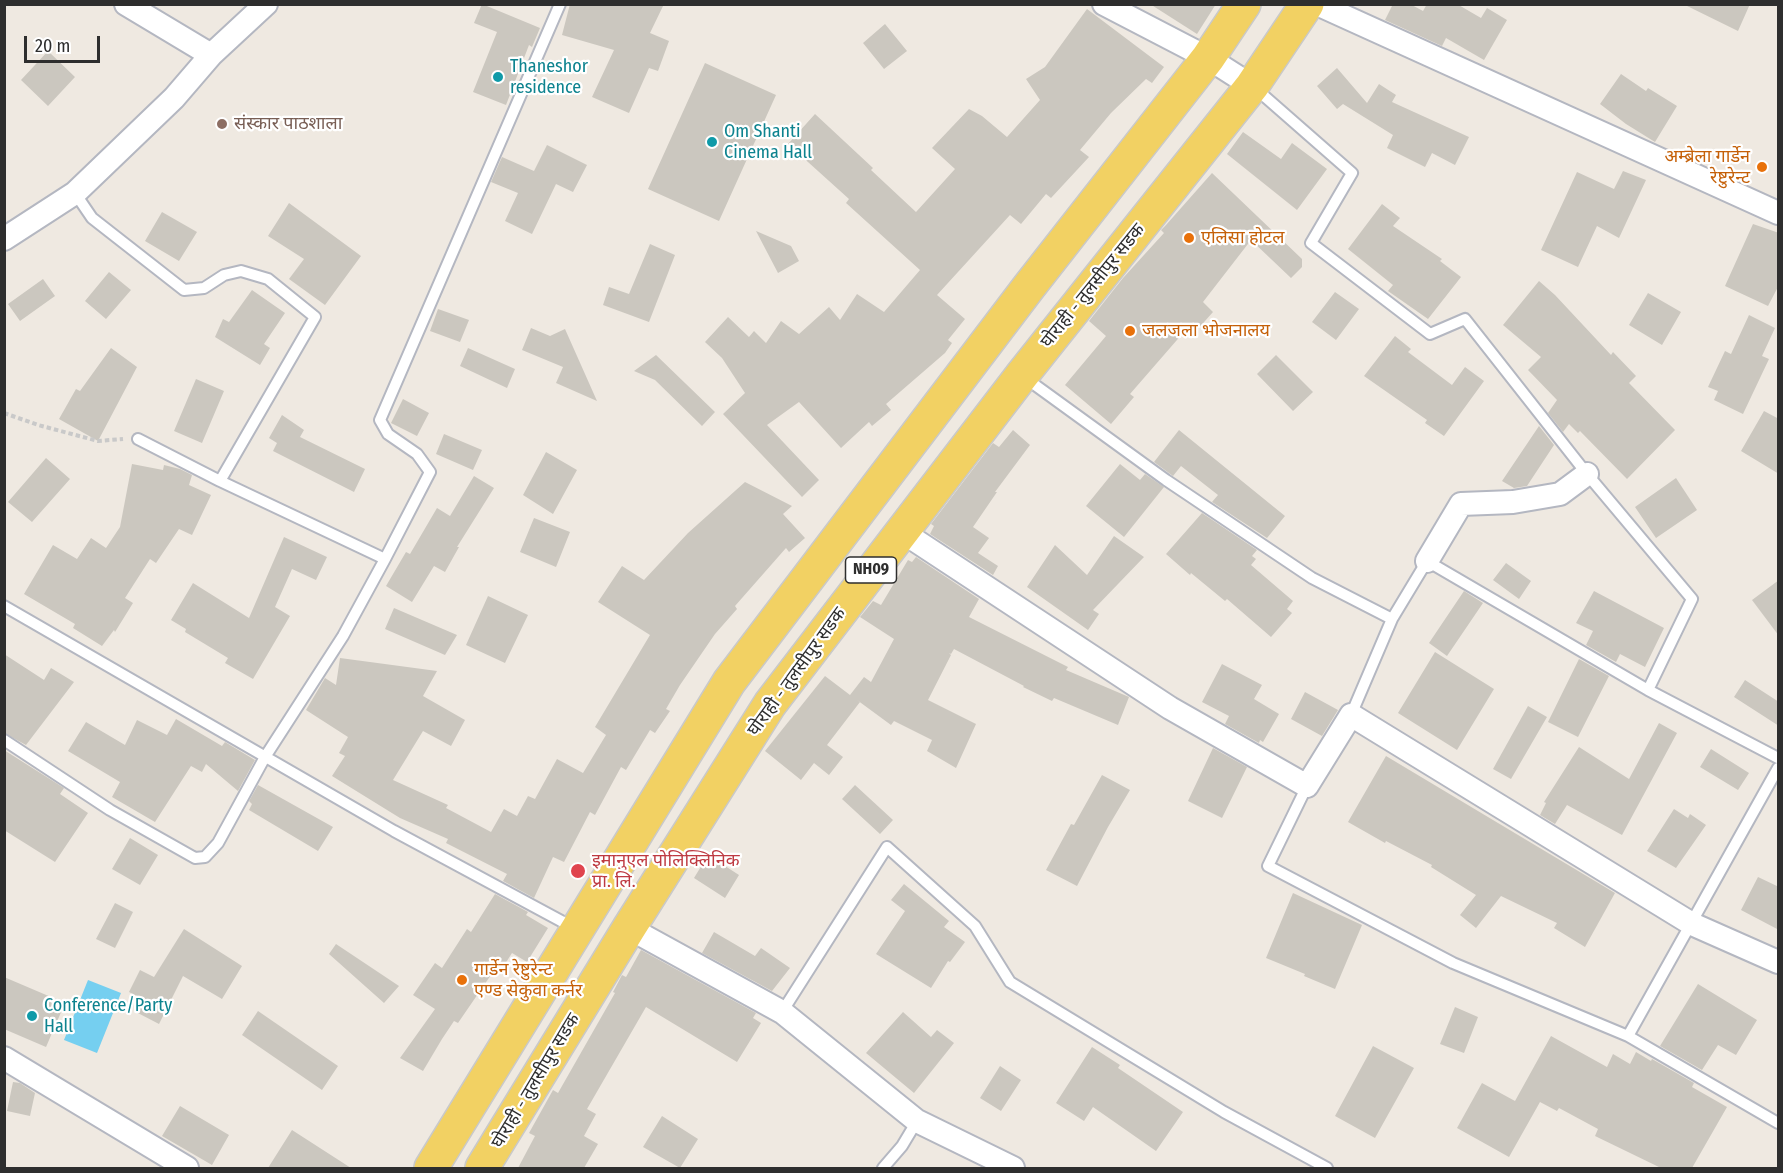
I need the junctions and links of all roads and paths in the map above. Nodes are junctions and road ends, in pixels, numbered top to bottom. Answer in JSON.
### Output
{"nodes":[{"id":1,"x":126,"y":4,"type":"edge"},
{"id":2,"x":266,"y":4,"type":"edge"},
{"id":3,"x":560,"y":4,"type":"edge"},
{"id":4,"x":1104,"y":4,"type":"edge"},
{"id":5,"x":1244,"y":4,"type":"edge"},
{"id":6,"x":1307,"y":4,"type":"edge"},
{"id":7,"x":1317,"y":4,"type":"edge"},
{"id":8,"x":211,"y":55,"type":"junction"},
{"id":9,"x":1208,"y":58,"type":"junction"},
{"id":10,"x":1252,"y":86,"type":"junction"},
{"id":11,"x":75,"y":193,"type":"junction"},
{"id":12,"x":1779,"y":213,"type":"edge"},
{"id":13,"x":4,"y":239,"type":"edge"},
{"id":14,"x":1022,"y":375,"type":"junction"},
{"id":15,"x":4,"y":413,"type":"edge"},
{"id":16,"x":138,"y":439,"type":"joint"},
{"id":17,"x":1587,"y":474,"type":"junction"},
{"id":18,"x":220,"y":481,"type":"junction"},
{"id":19,"x":901,"y":531,"type":"junction"},
{"id":20,"x":385,"y":559,"type":"junction"},
{"id":21,"x":1427,"y":561,"type":"junction"},
{"id":22,"x":4,"y":606,"type":"edge"},
{"id":23,"x":1392,"y":619,"type":"junction"},
{"id":24,"x":1648,"y":690,"type":"junction"},
{"id":25,"x":1351,"y":715,"type":"junction"},
{"id":26,"x":4,"y":740,"type":"edge"},
{"id":27,"x":265,"y":757,"type":"junction"},
{"id":28,"x":1779,"y":758,"type":"edge"},
{"id":29,"x":1779,"y":768,"type":"edge"},
{"id":30,"x":1307,"y":786,"type":"junction"},
{"id":31,"x":615,"y":866,"type":"junction"},
{"id":32,"x":655,"y":888,"type":"junction"},
{"id":33,"x":1692,"y":924,"type":"junction"},
{"id":34,"x":629,"y":928,"type":"junction"},
{"id":35,"x":576,"y":929,"type":"junction"},
{"id":36,"x":1779,"y":962,"type":"edge"},
{"id":37,"x":782,"y":1012,"type":"junction"},
{"id":38,"x":1628,"y":1036,"type":"junction"},
{"id":39,"x":4,"y":1058,"type":"edge"},
{"id":40,"x":917,"y":1121,"type":"junction"},
{"id":41,"x":1779,"y":1123,"type":"edge"},
{"id":42,"x":188,"y":1168,"type":"edge"},
{"id":43,"x":431,"y":1168,"type":"edge"},
{"id":44,"x":482,"y":1168,"type":"edge"},
{"id":45,"x":883,"y":1168,"type":"edge"},
{"id":46,"x":1013,"y":1168,"type":"edge"},
{"id":47,"x":1328,"y":1168,"type":"edge"}],
"edges":[{"from":1,"to":8,"type":"street"},
{"from":2,"to":8,"type":"street"},
{"from":3,"to":20,"type":"lane"},
{"from":4,"to":9,"type":"street"},
{"from":5,"to":9,"type":"main road","number":"NH09"},
{"from":6,"to":10,"type":"main road","name":"घोराही - तुलसीपुर सडक","number":"NH09"},
{"from":7,"to":12,"type":"street"},
{"from":8,"to":11,"type":"street"},
{"from":9,"to":10,"type":"street"},
{"from":9,"to":31,"type":"main road","number":"NH09"},
{"from":10,"to":14,"type":"main road","name":"घोराही - तुलसीपुर सडक","number":"NH09"},
{"from":10,"to":17,"type":"lane"},
{"from":11,"to":13,"type":"street"},
{"from":11,"to":18,"type":"lane"},
{"from":14,"to":19,"type":"main road","name":"घोराही - तुलसीपुर सडक","number":"NH09"},
{"from":14,"to":23,"type":"lane"},
{"from":15,"to":16,"type":"path"},
{"from":16,"to":18,"type":"lane"},
{"from":17,"to":21,"type":"street"},
{"from":17,"to":24,"type":"lane"},
{"from":18,"to":20,"type":"lane"},
{"from":19,"to":30,"type":"street"},
{"from":19,"to":32,"type":"main road","name":"घोराही - तुलसीपुर सडक","number":"NH09"},
{"from":20,"to":27,"type":"lane"},
{"from":21,"to":23,"type":"lane"},
{"from":21,"to":24,"type":"lane"},
{"from":22,"to":27,"type":"lane"},
{"from":23,"to":25,"type":"lane"},
{"from":24,"to":28,"type":"lane"},
{"from":25,"to":30,"type":"street"},
{"from":25,"to":33,"type":"street"},
{"from":26,"to":27,"type":"lane"},
{"from":27,"to":35,"type":"lane"},
{"from":29,"to":33,"type":"lane"},
{"from":30,"to":38,"type":"lane"},
{"from":31,"to":32,"type":"main road"},
{"from":31,"to":35,"type":"main road","number":"NH09"},
{"from":32,"to":34,"type":"main road","name":"घोराही - तुलसीपुर सडक","number":"NH09"},
{"from":33,"to":36,"type":"street"},
{"from":33,"to":38,"type":"lane"},
{"from":34,"to":37,"type":"street"},
{"from":34,"to":44,"type":"main road","name":"घोराही - तुलसीपुर सडक","number":"NH09"},
{"from":35,"to":43,"type":"main road","number":"NH09"},
{"from":37,"to":40,"type":"street"},
{"from":37,"to":47,"type":"lane"},
{"from":38,"to":41,"type":"lane"},
{"from":39,"to":42,"type":"street"},
{"from":40,"to":45,"type":"lane"},
{"from":40,"to":46,"type":"street"}]}
